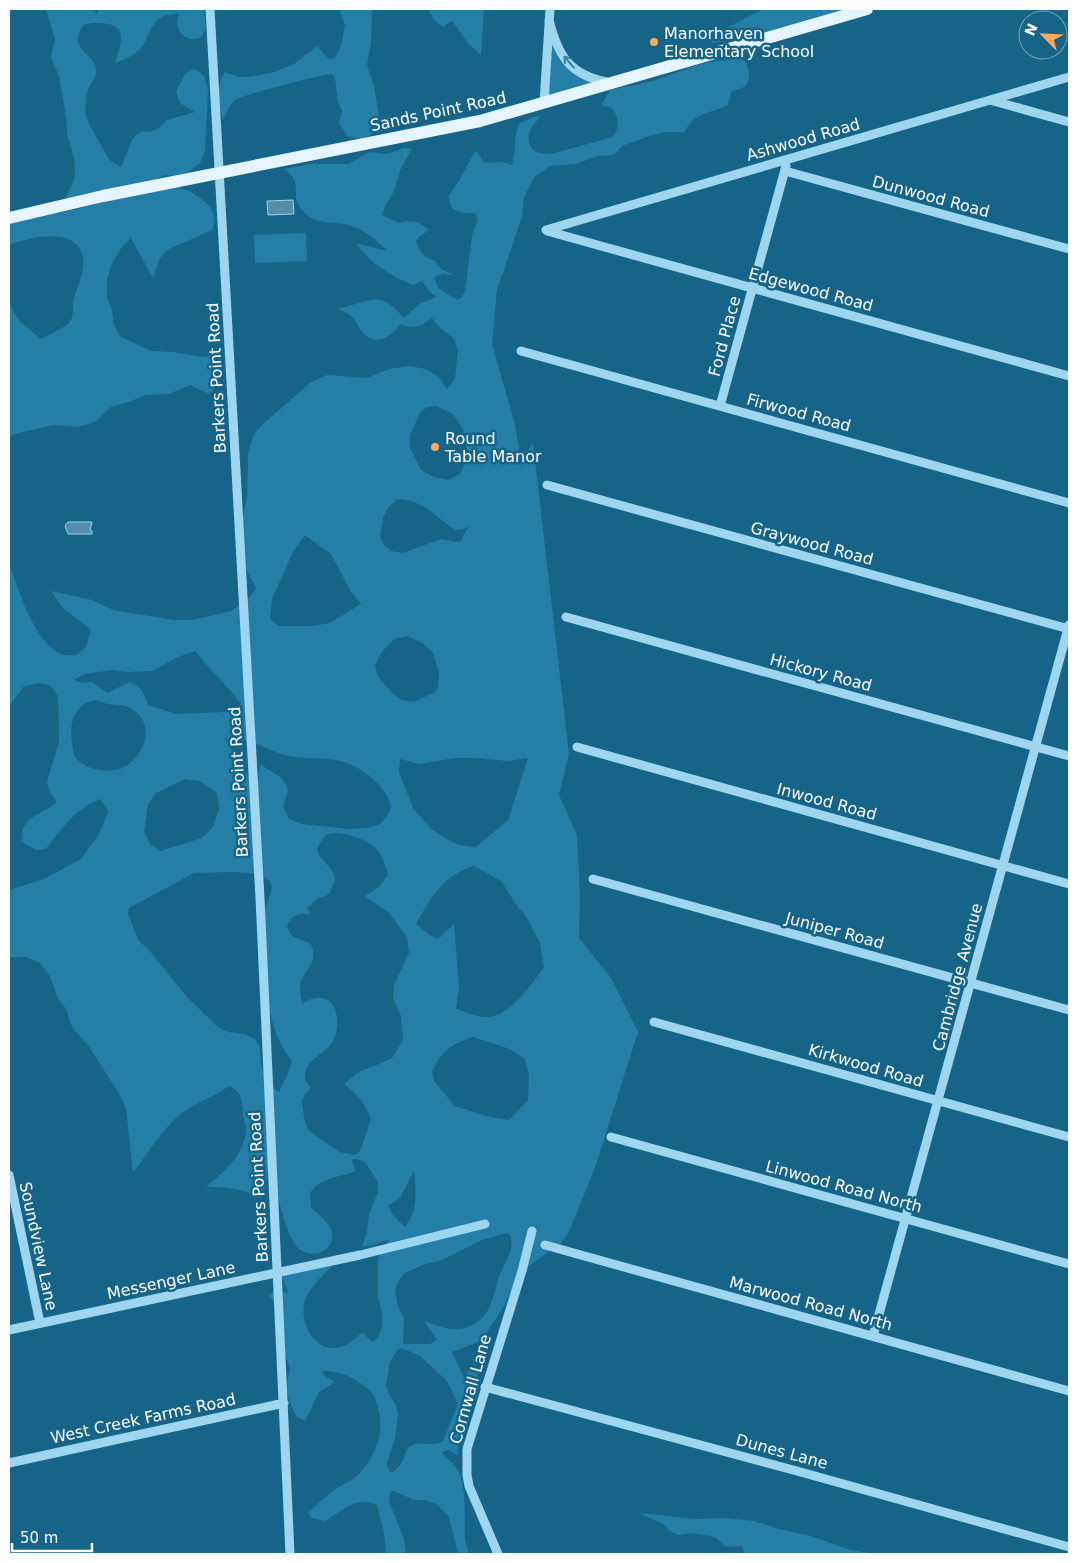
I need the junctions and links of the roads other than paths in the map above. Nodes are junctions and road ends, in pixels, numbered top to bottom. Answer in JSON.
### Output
{"nodes":[{"id":1,"x":210,"y":9,"type":"edge"},
{"id":2,"x":550,"y":9,"type":"edge"},
{"id":3,"x":867,"y":9,"type":"edge"},
{"id":4,"x":549,"y":20,"type":"junction"},
{"id":5,"x":1069,"y":78,"type":"edge"},
{"id":6,"x":611,"y":83,"type":"junction"},
{"id":7,"x":989,"y":100,"type":"junction"},
{"id":8,"x":544,"y":103,"type":"junction"},
{"id":9,"x":1069,"y":122,"type":"edge"},
{"id":10,"x":788,"y":159,"type":"junction"},
{"id":11,"x":785,"y":171,"type":"junction"},
{"id":12,"x":220,"y":173,"type":"junction"},
{"id":13,"x":9,"y":218,"type":"edge"},
{"id":14,"x":546,"y":230,"type":"joint"},
{"id":15,"x":1069,"y":249,"type":"edge"},
{"id":16,"x":752,"y":288,"type":"junction"},
{"id":17,"x":521,"y":351,"type":"dead end"},
{"id":18,"x":1069,"y":376,"type":"edge"},
{"id":19,"x":720,"y":406,"type":"junction"},
{"id":20,"x":547,"y":485,"type":"dead end"},
{"id":21,"x":1069,"y":502,"type":"edge"},
{"id":22,"x":566,"y":617,"type":"dead end"},
{"id":23,"x":1069,"y":628,"type":"edge"},
{"id":24,"x":578,"y":747,"type":"dead end"},
{"id":25,"x":1036,"y":747,"type":"junction"},
{"id":26,"x":1069,"y":756,"type":"edge"},
{"id":27,"x":1003,"y":865,"type":"junction"},
{"id":28,"x":593,"y":879,"type":"dead end"},
{"id":29,"x":1069,"y":884,"type":"edge"},
{"id":30,"x":971,"y":983,"type":"junction"},
{"id":31,"x":1069,"y":1010,"type":"edge"},
{"id":32,"x":654,"y":1022,"type":"dead end"},
{"id":33,"x":938,"y":1101,"type":"junction"},
{"id":34,"x":611,"y":1137,"type":"dead end"},
{"id":35,"x":1069,"y":1137,"type":"edge"},
{"id":36,"x":9,"y":1175,"type":"edge"},
{"id":37,"x":906,"y":1218,"type":"junction"},
{"id":38,"x":485,"y":1224,"type":"dead end"},
{"id":39,"x":532,"y":1231,"type":"dead end"},
{"id":40,"x":545,"y":1245,"type":"dead end"},
{"id":41,"x":1069,"y":1264,"type":"edge"},
{"id":42,"x":277,"y":1272,"type":"junction"},
{"id":43,"x":40,"y":1323,"type":"junction"},
{"id":44,"x":9,"y":1330,"type":"edge"},
{"id":45,"x":874,"y":1336,"type":"junction"},
{"id":46,"x":486,"y":1387,"type":"junction"},
{"id":47,"x":1069,"y":1391,"type":"edge"},
{"id":48,"x":284,"y":1403,"type":"junction"},
{"id":49,"x":9,"y":1463,"type":"edge"},
{"id":50,"x":1069,"y":1547,"type":"edge"},
{"id":51,"x":290,"y":1554,"type":"edge"},
{"id":52,"x":498,"y":1554,"type":"edge"}],
"edges":[{"from":1,"to":12,"type":"street","name":"Barkers Point Road"},
{"from":2,"to":4,"type":"street"},
{"from":3,"to":6,"type":"main road","name":"Sands Point Road"},
{"from":6,"to":4,"type":"street","one_way":true},
{"from":4,"to":8,"type":"street"},
{"from":5,"to":7,"type":"street","name":"Ashwood Road"},
{"from":6,"to":8,"type":"main road","name":"Sands Point Road"},
{"from":7,"to":9,"type":"street"},
{"from":7,"to":10,"type":"street","name":"Ashwood Road"},
{"from":8,"to":12,"type":"main road","name":"Sands Point Road"},
{"from":10,"to":11,"type":"street","name":"Ford Place"},
{"from":10,"to":14,"type":"street","name":"Ashwood Road"},
{"from":11,"to":15,"type":"street","name":"Dunwood Road"},
{"from":11,"to":16,"type":"street","name":"Ford Place"},
{"from":12,"to":13,"type":"main road","name":"Sands Point Road"},
{"from":12,"to":42,"type":"street","name":"Barkers Point Road"},
{"from":14,"to":16,"type":"street","name":"Edgewood Road"},
{"from":16,"to":18,"type":"street","name":"Edgewood Road"},
{"from":16,"to":19,"type":"street","name":"Ford Place"},
{"from":17,"to":19,"type":"street","name":"Firwood Road"},
{"from":19,"to":21,"type":"street","name":"Firwood Road"},
{"from":20,"to":23,"type":"street","name":"Graywood Road"},
{"from":22,"to":25,"type":"street","name":"Hickory Road"},
{"from":23,"to":25,"type":"street","name":"Cambridge Avenue"},
{"from":24,"to":27,"type":"street","name":"Inwood Road"},
{"from":25,"to":26,"type":"street","name":"Hickory Road"},
{"from":25,"to":27,"type":"street","name":"Cambridge Avenue"},
{"from":27,"to":29,"type":"street","name":"Inwood Road"},
{"from":27,"to":30,"type":"street","name":"Cambridge Avenue"},
{"from":28,"to":30,"type":"street","name":"Juniper Road"},
{"from":30,"to":31,"type":"street","name":"Juniper Road"},
{"from":30,"to":33,"type":"street","name":"Cambridge Avenue"},
{"from":32,"to":33,"type":"street","name":"Kirkwood Road"},
{"from":33,"to":35,"type":"street","name":"Kirkwood Road"},
{"from":33,"to":37,"type":"street","name":"Cambridge Avenue"},
{"from":34,"to":37,"type":"street","name":"Linwood Road North"},
{"from":36,"to":43,"type":"street","name":"Soundview Lane"},
{"from":37,"to":41,"type":"street","name":"Linwood Road North"},
{"from":37,"to":45,"type":"street","name":"Cambridge Avenue"},
{"from":38,"to":42,"type":"street","name":"Messenger Lane"},
{"from":39,"to":46,"type":"street","name":"Cornwall Lane"},
{"from":40,"to":45,"type":"street","name":"Marwood Road North"},
{"from":42,"to":43,"type":"street","name":"Messenger Lane"},
{"from":42,"to":48,"type":"street","name":"Barkers Point Road"},
{"from":43,"to":44,"type":"street","name":"Messenger Lane"},
{"from":45,"to":47,"type":"street","name":"Marwood Road North"},
{"from":46,"to":50,"type":"street","name":"Dunes Lane"},
{"from":46,"to":52,"type":"street","name":"Cornwall Lane"},
{"from":48,"to":49,"type":"street","name":"West Creek Farms Road"},
{"from":48,"to":51,"type":"street","name":"Barkers Point Road"}]}
